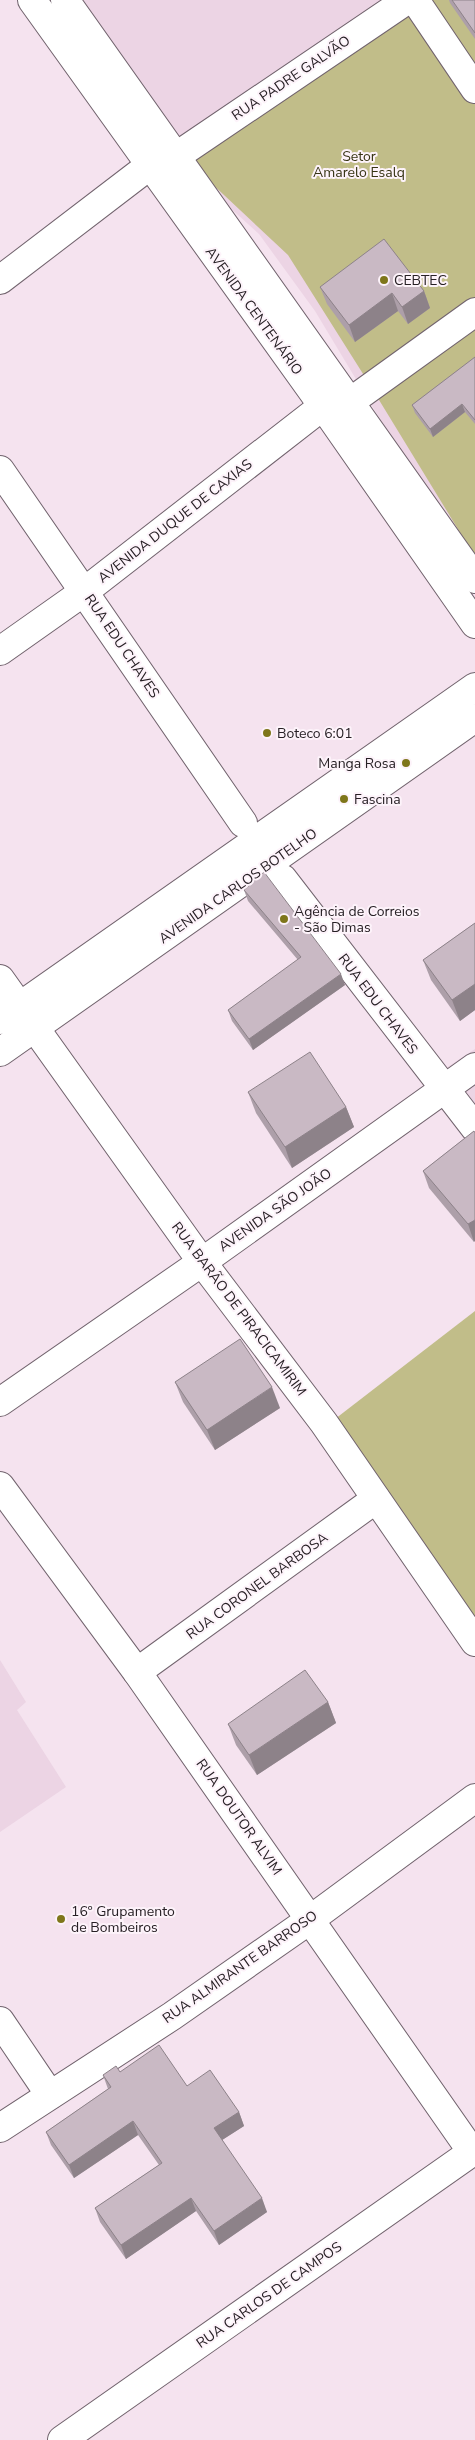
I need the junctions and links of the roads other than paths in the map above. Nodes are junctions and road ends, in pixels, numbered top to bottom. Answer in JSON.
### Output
{"nodes":[{"id":1,"x":32,"y":0,"type":"edge"},
{"id":2,"x":66,"y":0,"type":"edge"},
{"id":3,"x":407,"y":0,"type":"edge"},
{"id":4,"x":415,"y":0,"type":"edge"},
{"id":5,"x":475,"y":89,"type":"edge"},
{"id":6,"x":175,"y":156,"type":"junction"},
{"id":7,"x":149,"y":166,"type":"junction"},
{"id":8,"x":0,"y":280,"type":"edge"},
{"id":9,"x":475,"y":312,"type":"edge"},
{"id":10,"x":350,"y":402,"type":"junction"},
{"id":11,"x":323,"y":406,"type":"junction"},
{"id":12,"x":0,"y":470,"type":"edge"},
{"id":13,"x":475,"y":578,"type":"edge"},
{"id":14,"x":85,"y":591,"type":"junction"},
{"id":15,"x":475,"y":624,"type":"edge"},
{"id":16,"x":0,"y":651,"type":"edge"},
{"id":17,"x":475,"y":687,"type":"edge"},
{"id":18,"x":475,"y":718,"type":"edge"},
{"id":19,"x":243,"y":823,"type":"dead end"},
{"id":20,"x":283,"y":880,"type":"dead end"},
{"id":21,"x":0,"y":979,"type":"edge"},
{"id":22,"x":18,"y":1018,"type":"edge"},
{"id":23,"x":0,"y":1052,"type":"edge"},
{"id":24,"x":474,"y":1069,"type":"edge"},
{"id":25,"x":444,"y":1090,"type":"junction"},
{"id":26,"x":475,"y":1128,"type":"edge"},
{"id":27,"x":202,"y":1262,"type":"junction"},
{"id":28,"x":0,"y":1402,"type":"edge"},
{"id":29,"x":0,"y":1486,"type":"edge"},
{"id":30,"x":376,"y":1499,"type":"junction"},
{"id":31,"x":475,"y":1642,"type":"edge"},
{"id":32,"x":137,"y":1672,"type":"junction"},
{"id":33,"x":475,"y":1798,"type":"edge"},
{"id":34,"x":311,"y":1919,"type":"junction"},
{"id":35,"x":0,"y":2021,"type":"edge"},
{"id":36,"x":50,"y":2094,"type":"junction"},
{"id":37,"x":0,"y":2128,"type":"edge"},
{"id":38,"x":473,"y":2151,"type":"edge"},
{"id":39,"x":62,"y":2440,"type":"edge"}],
"edges":[{"from":1,"to":7,"type":"main road","name":"AVENIDA CENTENÁRIO"},
{"from":2,"to":6,"type":"main road","name":"AVENIDA CENTENÁRIO"},
{"from":3,"to":6,"type":"main road","name":"RUA PADRE GALVÃO"},
{"from":4,"to":5,"type":"main road"},
{"from":6,"to":10,"type":"main road","name":"AVENIDA CENTENÁRIO"},
{"from":7,"to":8,"type":"main road"},
{"from":7,"to":11,"type":"main road","name":"AVENIDA CENTENÁRIO"},
{"from":9,"to":10,"type":"main road"},
{"from":10,"to":13,"type":"main road","name":"AVENIDA CENTENÁRIO"},
{"from":11,"to":14,"type":"main road","name":"AVENIDA DUQUE DE CAXIAS"},
{"from":11,"to":15,"type":"main road","name":"AVENIDA CENTENÁRIO"},
{"from":12,"to":14,"type":"main road","name":"RUA EDU CHAVES"},
{"from":14,"to":16,"type":"main road","name":"AVENIDA DUQUE DE CAXIAS"},
{"from":14,"to":19,"type":"main road","name":"RUA EDU CHAVES"},
{"from":17,"to":22,"type":"main road","name":"AVENIDA CARLOS BOTELHO"},
{"from":18,"to":22,"type":"main road","name":"AVENIDA CARLOS BOTELHO"},
{"from":20,"to":25,"type":"main road","name":"RUA EDU CHAVES"},
{"from":21,"to":22,"type":"main road","name":"RUA BARÃO DE PIRACICAMIRIM"},
{"from":22,"to":23,"type":"main road","name":"AVENIDA CARLOS BOTELHO"},
{"from":22,"to":27,"type":"main road","name":"RUA BARÃO DE PIRACICAMIRIM"},
{"from":24,"to":25,"type":"main road","name":"AVENIDA SÃO JOÃO"},
{"from":25,"to":26,"type":"main road","name":"RUA EDU CHAVES"},
{"from":25,"to":27,"type":"main road","name":"AVENIDA SÃO JOÃO"},
{"from":27,"to":28,"type":"main road","name":"AVENIDA SÃO JOÃO"},
{"from":27,"to":30,"type":"main road","name":"RUA BARÃO DE PIRACICAMIRIM"},
{"from":29,"to":32,"type":"main road","name":"RUA DOUTOR ALVIM"},
{"from":30,"to":31,"type":"main road","name":"RUA BARÃO DE PIRACICAMIRIM"},
{"from":30,"to":32,"type":"main road","name":"RUA CORONEL BARBOSA"},
{"from":32,"to":34,"type":"main road","name":"RUA DOUTOR ALVIM"},
{"from":33,"to":34,"type":"main road","name":"RUA ALMIRANTE BARROSO"},
{"from":34,"to":36,"type":"main road","name":"RUA ALMIRANTE BARROSO"},
{"from":34,"to":38,"type":"main road","name":"RUA DOUTOR ALVIM"},
{"from":35,"to":36,"type":"main road"},
{"from":36,"to":37,"type":"main road","name":"RUA ALMIRANTE BARROSO"},
{"from":38,"to":39,"type":"main road","name":"RUA CARLOS DE CAMPOS"}]}
